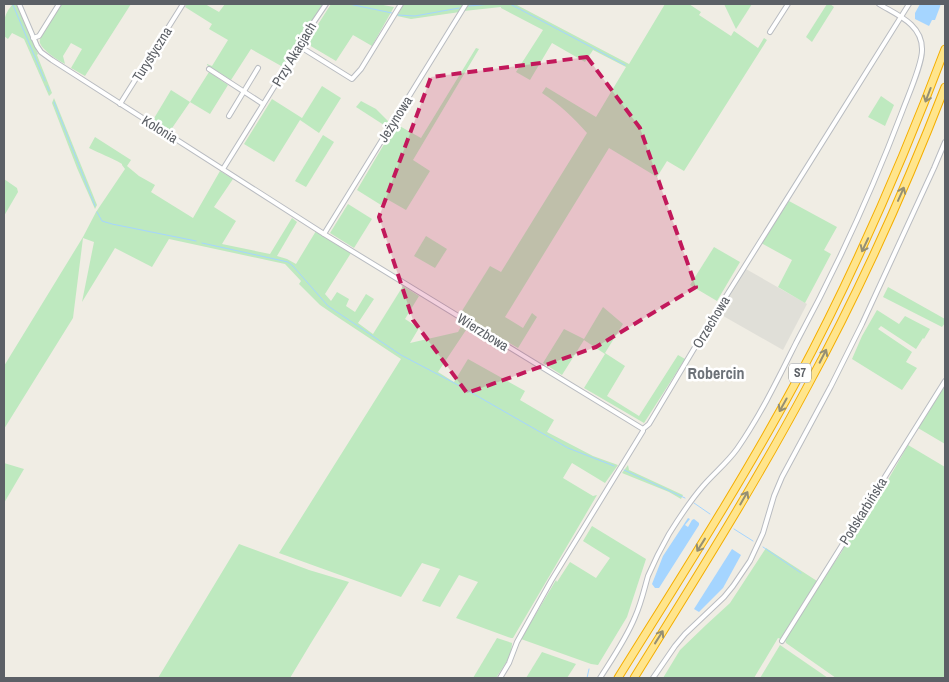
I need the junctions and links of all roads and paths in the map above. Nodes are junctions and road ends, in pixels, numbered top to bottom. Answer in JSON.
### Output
{"nodes":[{"id":1,"x":18,"y":4,"type":"edge"},
{"id":2,"x":59,"y":4,"type":"edge"},
{"id":3,"x":182,"y":4,"type":"edge"},
{"id":4,"x":326,"y":4,"type":"edge"},
{"id":5,"x":401,"y":4,"type":"edge"},
{"id":6,"x":466,"y":4,"type":"edge"},
{"id":7,"x":788,"y":4,"type":"edge"},
{"id":8,"x":879,"y":4,"type":"edge"},
{"id":9,"x":909,"y":4,"type":"edge"},
{"id":10,"x":900,"y":17,"type":"junction"},
{"id":11,"x":770,"y":32,"type":"dead end"},
{"id":12,"x":33,"y":38,"type":"junction"},
{"id":13,"x":298,"y":46,"type":"junction"},
{"id":14,"x":945,"y":49,"type":"edge"},
{"id":15,"x":258,"y":68,"type":"dead end"},
{"id":16,"x":209,"y":69,"type":"dead end"},
{"id":17,"x":945,"y":87,"type":"edge"},
{"id":18,"x":244,"y":91,"type":"junction"},
{"id":19,"x":120,"y":104,"type":"junction"},
{"id":20,"x":263,"y":104,"type":"junction"},
{"id":21,"x":228,"y":116,"type":"dead end"},
{"id":22,"x":945,"y":142,"type":"edge"},
{"id":23,"x":223,"y":169,"type":"junction"},
{"id":24,"x":324,"y":234,"type":"junction"},
{"id":25,"x":945,"y":381,"type":"edge"},
{"id":26,"x":643,"y":429,"type":"junction"},
{"id":27,"x":782,"y":641,"type":"dead end"},
{"id":28,"x":500,"y":678,"type":"edge"},
{"id":29,"x":600,"y":678,"type":"edge"},
{"id":30,"x":618,"y":678,"type":"edge"},
{"id":31,"x":634,"y":678,"type":"edge"},
{"id":32,"x":653,"y":678,"type":"edge"}],
"edges":[{"from":1,"to":12,"type":"street","name":"Kolonia"},
{"from":2,"to":12,"type":"street"},
{"from":3,"to":19,"type":"street","name":"Turystyczna"},
{"from":4,"to":13,"type":"street","name":"Przy Akacjach"},
{"from":5,"to":13,"type":"street"},
{"from":6,"to":24,"type":"street","name":"Jeżynowa"},
{"from":7,"to":11,"type":"street"},
{"from":8,"to":10,"type":"street"},
{"from":9,"to":10,"type":"street","name":"Orzechowa"},
{"from":10,"to":26,"type":"street","name":"Orzechowa"},
{"from":10,"to":29,"type":"street"},
{"from":12,"to":19,"type":"street","name":"Kolonia"},
{"from":13,"to":20,"type":"street","name":"Przy Akacjach"},
{"from":14,"to":30,"type":"highway","number":"S7","one_way":true},
{"from":15,"to":18,"type":"street"},
{"from":16,"to":18,"type":"street"},
{"from":31,"to":17,"type":"highway","number":"S7","one_way":true},
{"from":18,"to":20,"type":"street"},
{"from":18,"to":21,"type":"street"},
{"from":19,"to":23,"type":"street","name":"Kolonia"},
{"from":20,"to":23,"type":"street","name":"Przy Akacjach"},
{"from":22,"to":32,"type":"street"},
{"from":23,"to":24,"type":"street","name":"Kolonia"},
{"from":24,"to":26,"type":"street","name":"Wierzbowa"},
{"from":25,"to":27,"type":"street","name":"Podskarbińska"},
{"from":26,"to":28,"type":"street","name":"Orzechowa"}]}
